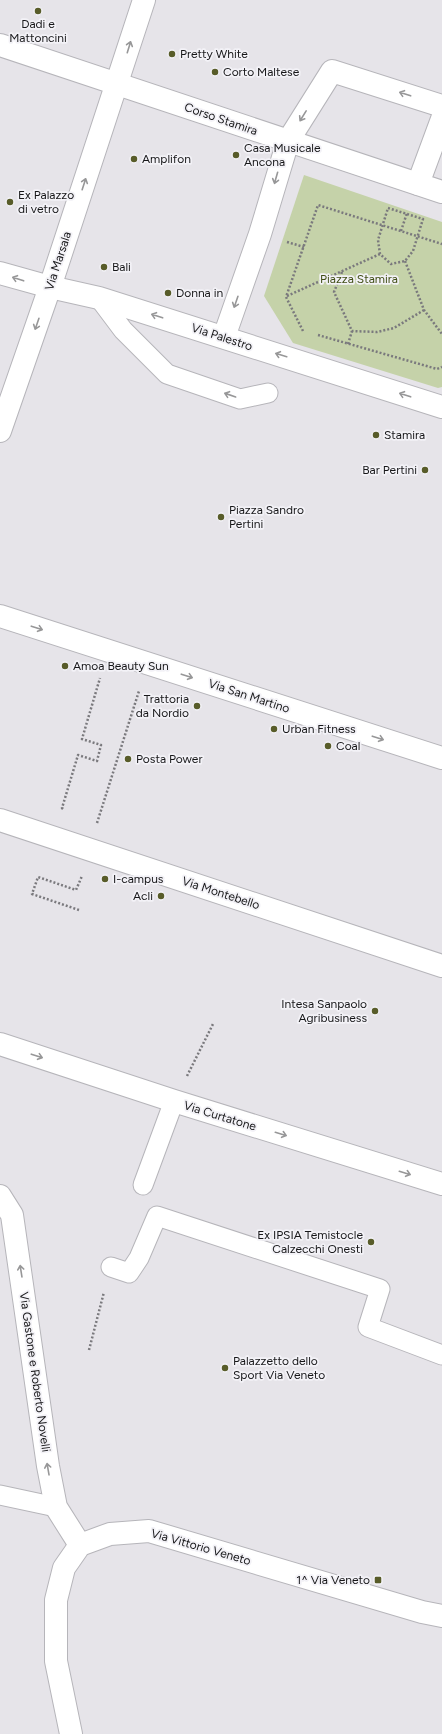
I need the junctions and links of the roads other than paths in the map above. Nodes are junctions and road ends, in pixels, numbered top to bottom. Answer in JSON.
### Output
{"nodes":[{"id":1,"x":144,"y":0,"type":"edge"},
{"id":2,"x":0,"y":45,"type":"edge"},
{"id":3,"x":117,"y":84,"type":"junction"},
{"id":4,"x":442,"y":106,"type":"edge"},
{"id":5,"x":442,"y":119,"type":"edge"},
{"id":6,"x":288,"y":141,"type":"junction"},
{"id":7,"x":418,"y":184,"type":"junction"},
{"id":8,"x":442,"y":192,"type":"edge"},
{"id":9,"x":0,"y":273,"type":"edge"},
{"id":10,"x":50,"y":287,"type":"junction"},
{"id":11,"x":99,"y":298,"type":"junction"},
{"id":12,"x":224,"y":337,"type":"junction"},
{"id":13,"x":268,"y":392,"type":"dead end"},
{"id":14,"x":442,"y":407,"type":"edge"},
{"id":15,"x":0,"y":431,"type":"edge"},
{"id":16,"x":0,"y":616,"type":"edge"},
{"id":17,"x":442,"y":758,"type":"edge"},
{"id":18,"x":0,"y":820,"type":"edge"},
{"id":19,"x":442,"y":966,"type":"edge"},
{"id":20,"x":0,"y":1044,"type":"edge"},
{"id":21,"x":174,"y":1101,"type":"junction"},
{"id":22,"x":442,"y":1184,"type":"edge"},
{"id":23,"x":143,"y":1185,"type":"dead end"},
{"id":24,"x":0,"y":1196,"type":"edge"},
{"id":25,"x":111,"y":1267,"type":"dead end"},
{"id":26,"x":442,"y":1356,"type":"edge"},
{"id":27,"x":0,"y":1495,"type":"edge"},
{"id":28,"x":56,"y":1507,"type":"junction"},
{"id":29,"x":80,"y":1544,"type":"junction"},
{"id":30,"x":442,"y":1616,"type":"edge"},
{"id":31,"x":71,"y":1734,"type":"edge"}],
"edges":[{"from":3,"to":1,"type":"street","name":"Via Marsala","one_way":true},
{"from":2,"to":3,"type":"street","name":"Corso Stamira"},
{"from":3,"to":6,"type":"street","name":"Corso Stamira"},
{"from":10,"to":3,"type":"street","name":"Via Marsala","one_way":true},
{"from":4,"to":6,"type":"street","one_way":true},
{"from":5,"to":7,"type":"street"},
{"from":6,"to":7,"type":"street","name":"Corso Stamira"},
{"from":6,"to":12,"type":"street","one_way":true},
{"from":7,"to":8,"type":"street","name":"Corso Stamira"},
{"from":10,"to":9,"type":"street","name":"Via Palestro","one_way":true},
{"from":10,"to":11,"type":"street","name":"Via Palestro"},
{"from":10,"to":15,"type":"street","name":"Via Marsala","one_way":true},
{"from":12,"to":11,"type":"street","name":"Via Palestro","one_way":true},
{"from":13,"to":11,"type":"lane","one_way":true},
{"from":14,"to":12,"type":"street","name":"Via Palestro","one_way":true},
{"from":16,"to":17,"type":"street","name":"Via San Martino","one_way":true},
{"from":18,"to":19,"type":"street","name":"Via Montebello"},
{"from":20,"to":21,"type":"street","name":"Via Curtatone","one_way":true},
{"from":21,"to":22,"type":"street","name":"Via Curtatone","one_way":true},
{"from":21,"to":23,"type":"lane"},
{"from":28,"to":24,"type":"street","name":"Via Gastone e Roberto Novelli","one_way":true},
{"from":25,"to":26,"type":"lane"},
{"from":27,"to":28,"type":"lane"},
{"from":28,"to":29,"type":"street","name":"Via Gastone e Roberto Novelli"},
{"from":29,"to":30,"type":"street","name":"Via Vittorio Veneto"},
{"from":29,"to":31,"type":"street"}]}
